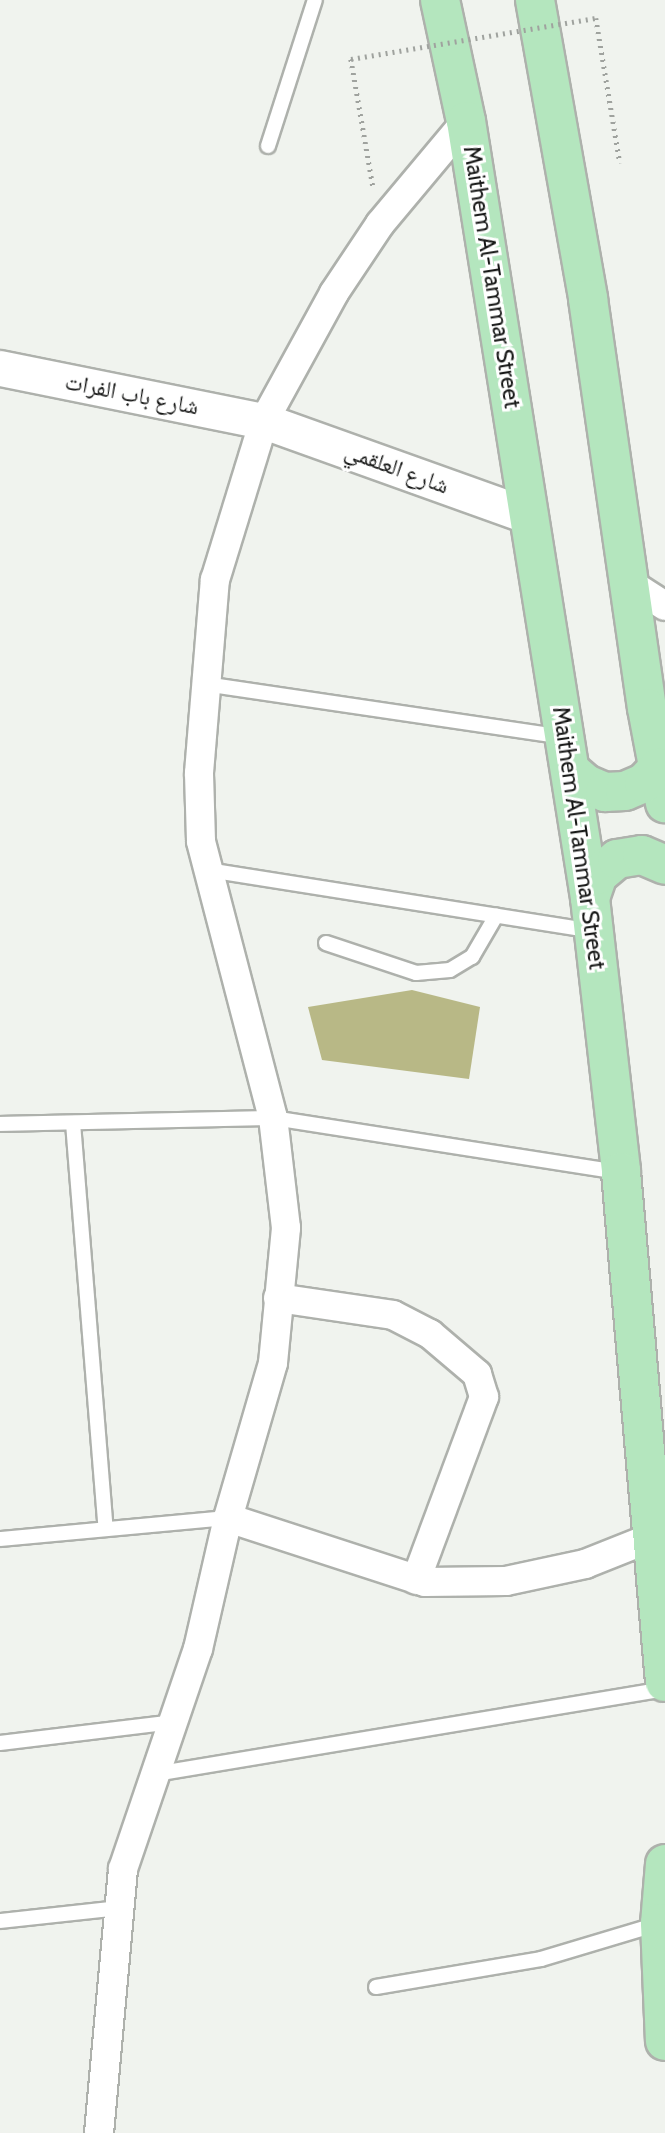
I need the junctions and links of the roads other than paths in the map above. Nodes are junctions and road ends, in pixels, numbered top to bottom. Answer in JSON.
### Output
{"nodes":[{"id":1,"x":315,"y":0,"type":"edge"},
{"id":2,"x":440,"y":0,"type":"edge"},
{"id":3,"x":535,"y":0,"type":"edge"},
{"id":4,"x":466,"y":121,"type":"junction"},
{"id":5,"x":268,"y":146,"type":"dead end"},
{"id":6,"x":0,"y":368,"type":"edge"},
{"id":7,"x":264,"y":421,"type":"junction"},
{"id":8,"x":530,"y":516,"type":"junction"},
{"id":9,"x":631,"y":584,"type":"junction"},
{"id":10,"x":665,"y":606,"type":"edge"},
{"id":11,"x":205,"y":684,"type":"junction"},
{"id":12,"x":568,"y":754,"type":"junction"},
{"id":13,"x":662,"y":785,"type":"edge"},
{"id":14,"x":665,"y":865,"type":"edge"},
{"id":15,"x":208,"y":870,"type":"junction"},
{"id":16,"x":592,"y":915,"type":"junction"},
{"id":17,"x":496,"y":916,"type":"junction"},
{"id":18,"x":326,"y":943,"type":"dead end"},
{"id":19,"x":273,"y":1118,"type":"junction"},
{"id":20,"x":73,"y":1123,"type":"junction"},
{"id":21,"x":0,"y":1124,"type":"edge"},
{"id":22,"x":621,"y":1172,"type":"junction"},
{"id":23,"x":278,"y":1298,"type":"junction"},
{"id":24,"x":228,"y":1518,"type":"junction"},
{"id":25,"x":106,"y":1529,"type":"junction"},
{"id":26,"x":653,"y":1537,"type":"junction"},
{"id":27,"x":0,"y":1539,"type":"edge"},
{"id":28,"x":416,"y":1580,"type":"junction"},
{"id":29,"x":665,"y":1682,"type":"edge"},
{"id":30,"x":665,"y":1689,"type":"edge"},
{"id":31,"x":173,"y":1722,"type":"junction"},
{"id":32,"x":0,"y":1743,"type":"edge"},
{"id":33,"x":155,"y":1774,"type":"junction"},
{"id":34,"x":665,"y":1864,"type":"edge"},
{"id":35,"x":119,"y":1908,"type":"junction"},
{"id":36,"x":0,"y":1921,"type":"edge"},
{"id":37,"x":660,"y":1923,"type":"junction"},
{"id":38,"x":376,"y":1987,"type":"dead end"},
{"id":39,"x":665,"y":2041,"type":"edge"},
{"id":40,"x":99,"y":2133,"type":"edge"}],
"edges":[{"from":1,"to":5,"type":"lane"},
{"from":2,"to":4,"type":"highway","name":"Maithem Al-Tammar Street"},
{"from":3,"to":9,"type":"highway"},
{"from":4,"to":7,"type":"street"},
{"from":4,"to":8,"type":"highway","name":"Maithem Al-Tammar Street"},
{"from":6,"to":7,"type":"street","name":"شارع باب الفرات"},
{"from":7,"to":8,"type":"street","name":"شارع العلقمي"},
{"from":7,"to":11,"type":"street"},
{"from":8,"to":12,"type":"highway","name":"Maithem Al-Tammar Street"},
{"from":9,"to":10,"type":"street"},
{"from":9,"to":13,"type":"highway"},
{"from":11,"to":12,"type":"lane"},
{"from":11,"to":15,"type":"street"},
{"from":12,"to":13,"type":"highway"},
{"from":12,"to":16,"type":"highway","name":"Maithem Al-Tammar Street"},
{"from":14,"to":16,"type":"highway"},
{"from":15,"to":17,"type":"lane"},
{"from":15,"to":19,"type":"street"},
{"from":16,"to":17,"type":"lane"},
{"from":16,"to":22,"type":"highway","name":"Maithem Al-Tammar Street"},
{"from":17,"to":18,"type":"lane"},
{"from":19,"to":20,"type":"lane"},
{"from":19,"to":22,"type":"lane"},
{"from":19,"to":23,"type":"street"},
{"from":20,"to":21,"type":"lane"},
{"from":20,"to":25,"type":"lane"},
{"from":22,"to":26,"type":"highway","name":"Maithem Al-Tammar Street"},
{"from":23,"to":24,"type":"street"},
{"from":23,"to":28,"type":"street"},
{"from":24,"to":25,"type":"lane"},
{"from":24,"to":28,"type":"street"},
{"from":24,"to":31,"type":"street"},
{"from":25,"to":27,"type":"lane"},
{"from":26,"to":28,"type":"street"},
{"from":26,"to":29,"type":"highway","name":"Maithem Al-Tammar Street"},
{"from":30,"to":33,"type":"lane"},
{"from":31,"to":32,"type":"lane"},
{"from":31,"to":33,"type":"street"},
{"from":33,"to":35,"type":"street"},
{"from":34,"to":37,"type":"highway"},
{"from":35,"to":36,"type":"lane"},
{"from":35,"to":40,"type":"street"},
{"from":37,"to":38,"type":"lane"},
{"from":37,"to":39,"type":"highway"}]}
